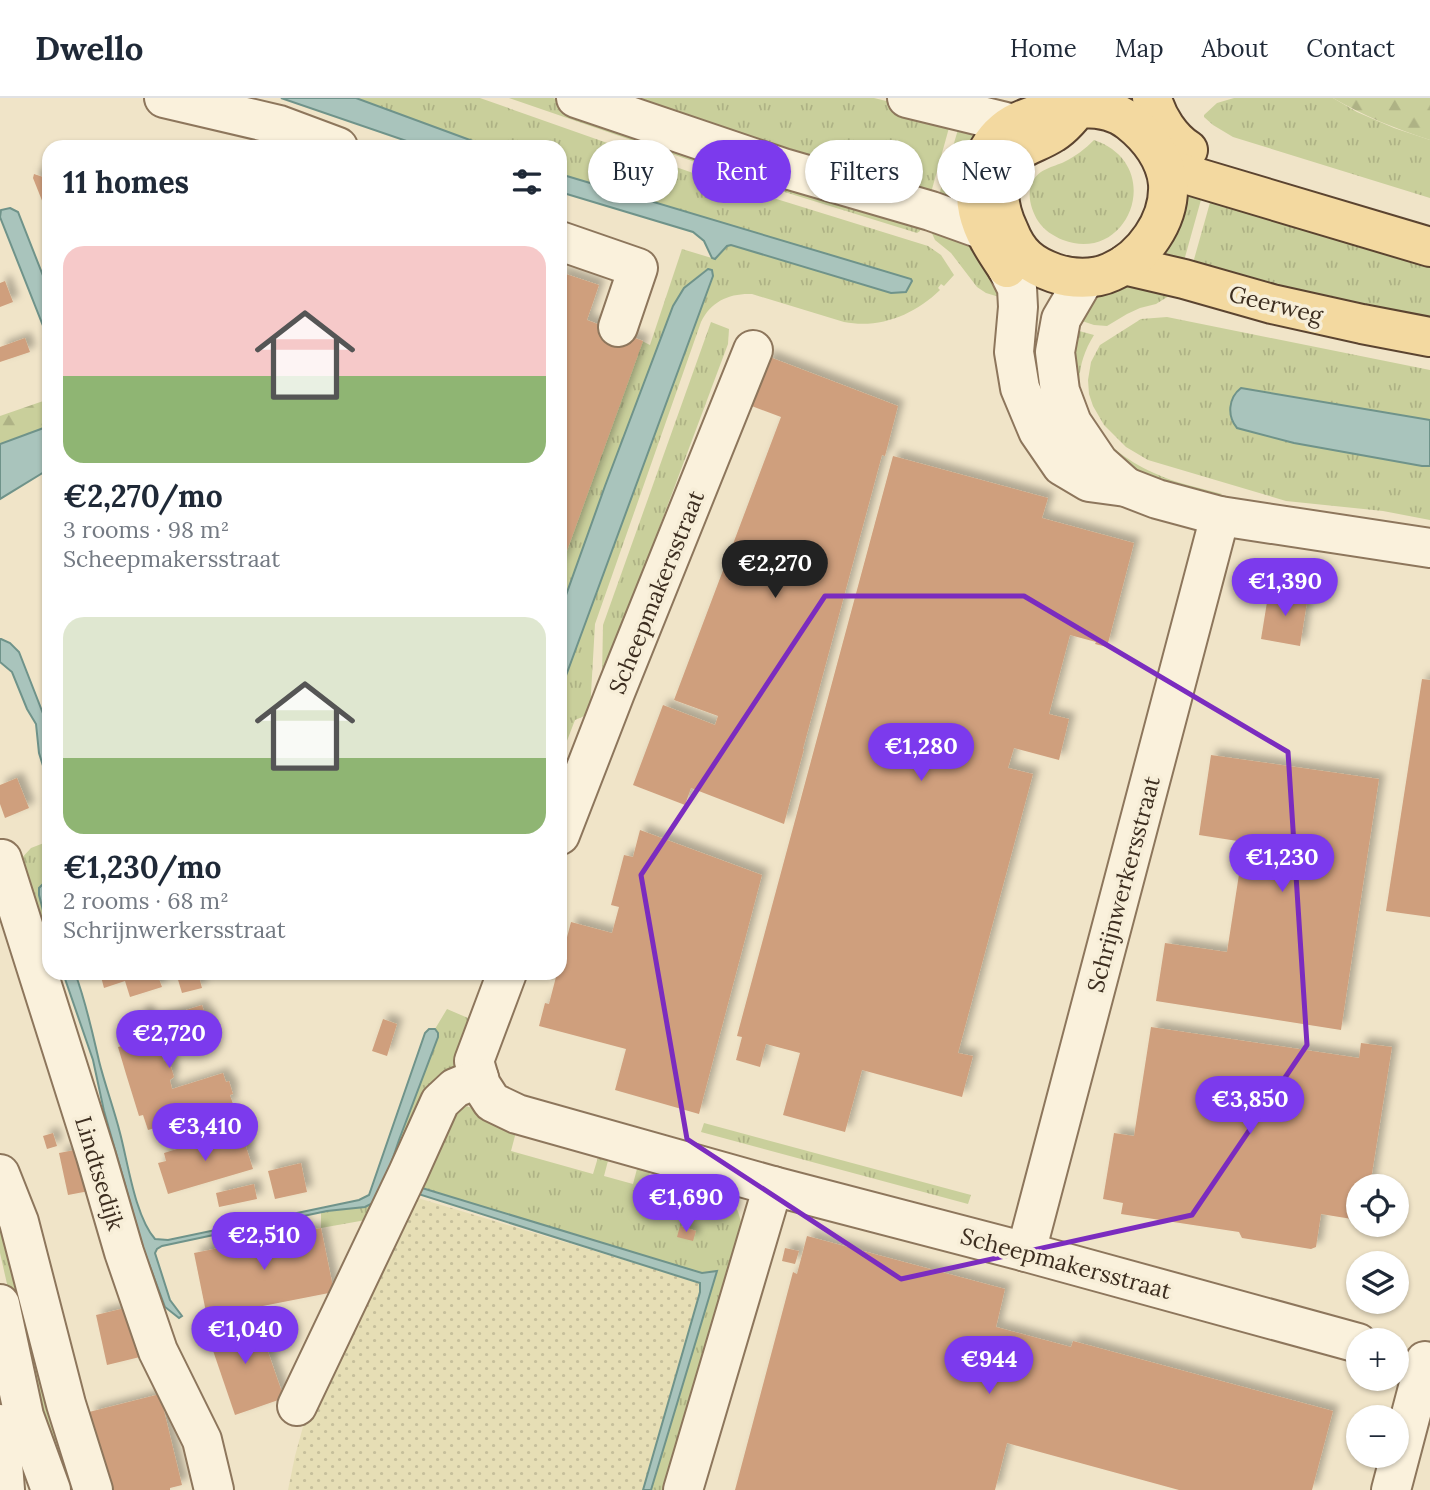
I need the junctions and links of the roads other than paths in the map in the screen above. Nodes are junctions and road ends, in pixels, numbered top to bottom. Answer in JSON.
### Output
{"nodes":[{"id":1,"x":164,"y":98,"type":"edge"},
{"id":2,"x":576,"y":98,"type":"edge"},
{"id":3,"x":907,"y":98,"type":"edge"},
{"id":4,"x":1071,"y":103,"type":"edge"},
{"id":5,"x":1136,"y":106,"type":"edge"},
{"id":6,"x":1014,"y":124,"type":"junction"},
{"id":7,"x":319,"y":140,"type":"edge"},
{"id":8,"x":1165,"y":168,"type":"junction"},
{"id":9,"x":1265,"y":199,"type":"junction"},
{"id":10,"x":567,"y":243,"type":"edge"},
{"id":11,"x":1001,"y":245,"type":"junction"},
{"id":12,"x":1430,"y":247,"type":"edge"},
{"id":13,"x":1124,"y":265,"type":"junction"},
{"id":14,"x":1085,"y":278,"type":"junction"},
{"id":15,"x":618,"y":327,"type":"dead end"},
{"id":16,"x":1430,"y":337,"type":"edge"},
{"id":17,"x":753,"y":350,"type":"dead end"},
{"id":18,"x":1126,"y":487,"type":"junction"},
{"id":19,"x":1220,"y":516,"type":"junction"},
{"id":20,"x":1430,"y":548,"type":"edge"},
{"id":21,"x":567,"y":817,"type":"edge"},
{"id":22,"x":0,"y":867,"type":"edge"},
{"id":23,"x":504,"y":980,"type":"edge"},
{"id":24,"x":479,"y":1078,"type":"junction"},
{"id":25,"x":0,"y":1174,"type":"edge"},
{"id":26,"x":773,"y":1186,"type":"junction"},
{"id":27,"x":1026,"y":1252,"type":"junction"},
{"id":28,"x":0,"y":1304,"type":"edge"},
{"id":29,"x":1346,"y":1340,"type":"edge"},
{"id":30,"x":1417,"y":1359,"type":"edge"},
{"id":31,"x":297,"y":1406,"type":"dead end"},
{"id":32,"x":8,"y":1421,"type":"edge"},
{"id":33,"x":5,"y":1490,"type":"edge"},
{"id":34,"x":51,"y":1490,"type":"edge"},
{"id":35,"x":93,"y":1490,"type":"edge"},
{"id":36,"x":214,"y":1490,"type":"edge"},
{"id":37,"x":683,"y":1490,"type":"edge"},
{"id":38,"x":1391,"y":1490,"type":"edge"}],
"edges":[{"from":1,"to":7,"type":"street"},
{"from":2,"to":11,"type":"street"},
{"from":3,"to":6,"type":"street"},
{"from":4,"to":5,"type":"main road"},
{"from":4,"to":6,"type":"main road"},
{"from":4,"to":11,"type":"main road"},
{"from":5,"to":8,"type":"main road"},
{"from":5,"to":9,"type":"main road"},
{"from":6,"to":11,"type":"main road"},
{"from":8,"to":9,"type":"main road"},
{"from":8,"to":13,"type":"main road"},
{"from":9,"to":12,"type":"main road"},
{"from":10,"to":15,"type":"street"},
{"from":11,"to":14,"type":"main road"},
{"from":11,"to":18,"type":"street"},
{"from":13,"to":14,"type":"main road"},
{"from":13,"to":16,"type":"main road","name":"Geerweg"},
{"from":14,"to":18,"type":"street"},
{"from":17,"to":21,"type":"street","name":"Scheepmakersstraat"},
{"from":18,"to":19,"type":"street"},
{"from":19,"to":20,"type":"street"},
{"from":19,"to":27,"type":"street","name":"Schrijnwerkersstraat"},
{"from":22,"to":36,"type":"street","name":"Lindtsedijk"},
{"from":23,"to":24,"type":"street"},
{"from":24,"to":26,"type":"street","name":"Scheepmakersstraat"},
{"from":24,"to":31,"type":"street"},
{"from":25,"to":35,"type":"street"},
{"from":26,"to":27,"type":"street","name":"Scheepmakersstraat"},
{"from":26,"to":37,"type":"street"},
{"from":27,"to":29,"type":"street","name":"Scheepmakersstraat"},
{"from":28,"to":32,"type":"street"},
{"from":30,"to":38,"type":"street"},
{"from":32,"to":33,"type":"street"},
{"from":32,"to":34,"type":"street"}]}
